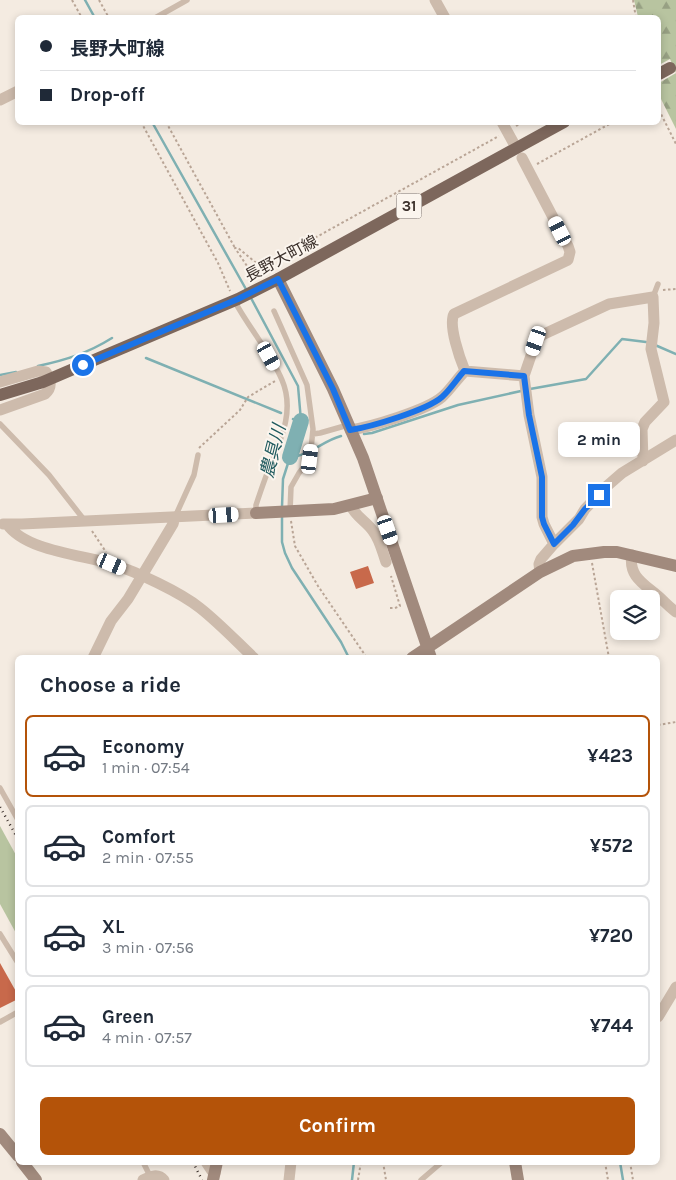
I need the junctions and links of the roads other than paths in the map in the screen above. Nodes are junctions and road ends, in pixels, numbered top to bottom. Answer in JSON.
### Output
{"nodes":[{"id":1,"x":186,"y":0,"type":"edge"},
{"id":2,"x":435,"y":0,"type":"edge"},
{"id":3,"x":160,"y":15,"type":"edge"},
{"id":4,"x":443,"y":15,"type":"edge"},
{"id":5,"x":15,"y":92,"type":"edge"},
{"id":6,"x":0,"y":100,"type":"edge"},
{"id":7,"x":559,"y":125,"type":"edge"},
{"id":8,"x":505,"y":127,"type":"edge"},
{"id":9,"x":513,"y":142,"type":"dead end"},
{"id":10,"x":522,"y":158,"type":"dead end"},
{"id":11,"x":278,"y":279,"type":"junction"},
{"id":12,"x":236,"y":300,"type":"junction"},
{"id":13,"x":274,"y":311,"type":"dead end"},
{"id":14,"x":464,"y":371,"type":"junction"},
{"id":15,"x":524,"y":376,"type":"junction"},
{"id":16,"x":50,"y":378,"type":"junction"},
{"id":17,"x":0,"y":382,"type":"edge"},
{"id":18,"x":0,"y":396,"type":"edge"},
{"id":19,"x":0,"y":410,"type":"edge"},
{"id":20,"x":0,"y":424,"type":"edge"},
{"id":21,"x":349,"y":427,"type":"junction"},
{"id":22,"x":313,"y":434,"type":"junction"},
{"id":23,"x":676,"y":440,"type":"edge"},
{"id":24,"x":198,"y":455,"type":"road end"},
{"id":25,"x":643,"y":461,"type":"junction"},
{"id":26,"x":377,"y":498,"type":"junction"},
{"id":27,"x":351,"y":506,"type":"junction"},
{"id":28,"x":288,"y":512,"type":"junction"},
{"id":29,"x":259,"y":513,"type":"junction"},
{"id":30,"x":175,"y":517,"type":"junction"},
{"id":31,"x":85,"y":521,"type":"junction"},
{"id":32,"x":3,"y":524,"type":"edge"},
{"id":33,"x":554,"y":544,"type":"junction"},
{"id":34,"x":632,"y":555,"type":"junction"},
{"id":35,"x":386,"y":562,"type":"road end"},
{"id":36,"x":676,"y":566,"type":"edge"},
{"id":37,"x":540,"y":572,"type":"junction"},
{"id":38,"x":141,"y":576,"type":"junction"},
{"id":39,"x":676,"y":612,"type":"edge"},
{"id":40,"x":430,"y":652,"type":"edge"},
{"id":41,"x":94,"y":655,"type":"edge"},
{"id":42,"x":251,"y":655,"type":"edge"},
{"id":43,"x":0,"y":788,"type":"edge"},
{"id":44,"x":15,"y":815,"type":"edge"},
{"id":45,"x":0,"y":934,"type":"edge"},
{"id":46,"x":15,"y":958,"type":"edge"},
{"id":47,"x":676,"y":988,"type":"edge"},
{"id":48,"x":15,"y":1014,"type":"edge"},
{"id":49,"x":660,"y":1014,"type":"edge"},
{"id":50,"x":0,"y":1022,"type":"edge"},
{"id":51,"x":0,"y":1134,"type":"edge"},
{"id":52,"x":15,"y":1152,"type":"edge"},
{"id":53,"x":24,"y":1165,"type":"edge"},
{"id":54,"x":144,"y":1165,"type":"edge"},
{"id":55,"x":291,"y":1165,"type":"edge"},
{"id":56,"x":438,"y":1165,"type":"edge"},
{"id":57,"x":516,"y":1165,"type":"edge"},
{"id":58,"x":147,"y":1178,"type":"edge"},
{"id":59,"x":36,"y":1180,"type":"edge"},
{"id":60,"x":164,"y":1180,"type":"edge"},
{"id":61,"x":289,"y":1180,"type":"edge"},
{"id":62,"x":421,"y":1180,"type":"edge"},
{"id":63,"x":518,"y":1180,"type":"edge"}],
"edges":[{"from":1,"to":3,"type":"lane"},
{"from":2,"to":4,"type":"street"},
{"from":5,"to":6,"type":"street"},
{"from":7,"to":11,"type":"main road","name":"長野大町線","number":"31"},
{"from":8,"to":9,"type":"street"},
{"from":10,"to":14,"type":"street"},
{"from":11,"to":12,"type":"main road","name":"長野大町線","number":"31"},
{"from":11,"to":21,"type":"street"},
{"from":12,"to":16,"type":"main road","name":"長野大町線","number":"31"},
{"from":12,"to":29,"type":"lane"},
{"from":13,"to":22,"type":"lane"},
{"from":14,"to":15,"type":"street"},
{"from":14,"to":21,"type":"street"},
{"from":15,"to":25,"type":"street"},
{"from":15,"to":33,"type":"street"},
{"from":16,"to":17,"type":"street"},
{"from":16,"to":18,"type":"main road","name":"長野大町線","number":"31"},
{"from":16,"to":19,"type":"street"},
{"from":20,"to":31,"type":"lane"},
{"from":21,"to":22,"type":"lane"},
{"from":21,"to":26,"type":"street"},
{"from":22,"to":28,"type":"lane"},
{"from":23,"to":25,"type":"street"},
{"from":24,"to":30,"type":"lane"},
{"from":25,"to":33,"type":"street"},
{"from":26,"to":27,"type":"street"},
{"from":26,"to":40,"type":"street"},
{"from":27,"to":28,"type":"street"},
{"from":27,"to":35,"type":"street"},
{"from":28,"to":29,"type":"street"},
{"from":29,"to":30,"type":"street"},
{"from":30,"to":31,"type":"street"},
{"from":30,"to":38,"type":"street"},
{"from":31,"to":32,"type":"street"},
{"from":32,"to":38,"type":"street"},
{"from":33,"to":37,"type":"street"},
{"from":34,"to":36,"type":"street"},
{"from":34,"to":37,"type":"street"},
{"from":34,"to":39,"type":"street"},
{"from":37,"to":40,"type":"street"},
{"from":38,"to":41,"type":"street"},
{"from":38,"to":42,"type":"street"},
{"from":43,"to":44,"type":"lane"},
{"from":45,"to":46,"type":"lane"},
{"from":47,"to":49,"type":"street"},
{"from":48,"to":50,"type":"lane"},
{"from":51,"to":52,"type":"street"},
{"from":53,"to":59,"type":"street"},
{"from":54,"to":58,"type":"lane"},
{"from":55,"to":61,"type":"street"},
{"from":56,"to":62,"type":"lane"},
{"from":57,"to":63,"type":"street"},
{"from":58,"to":60,"type":"street"}]}
